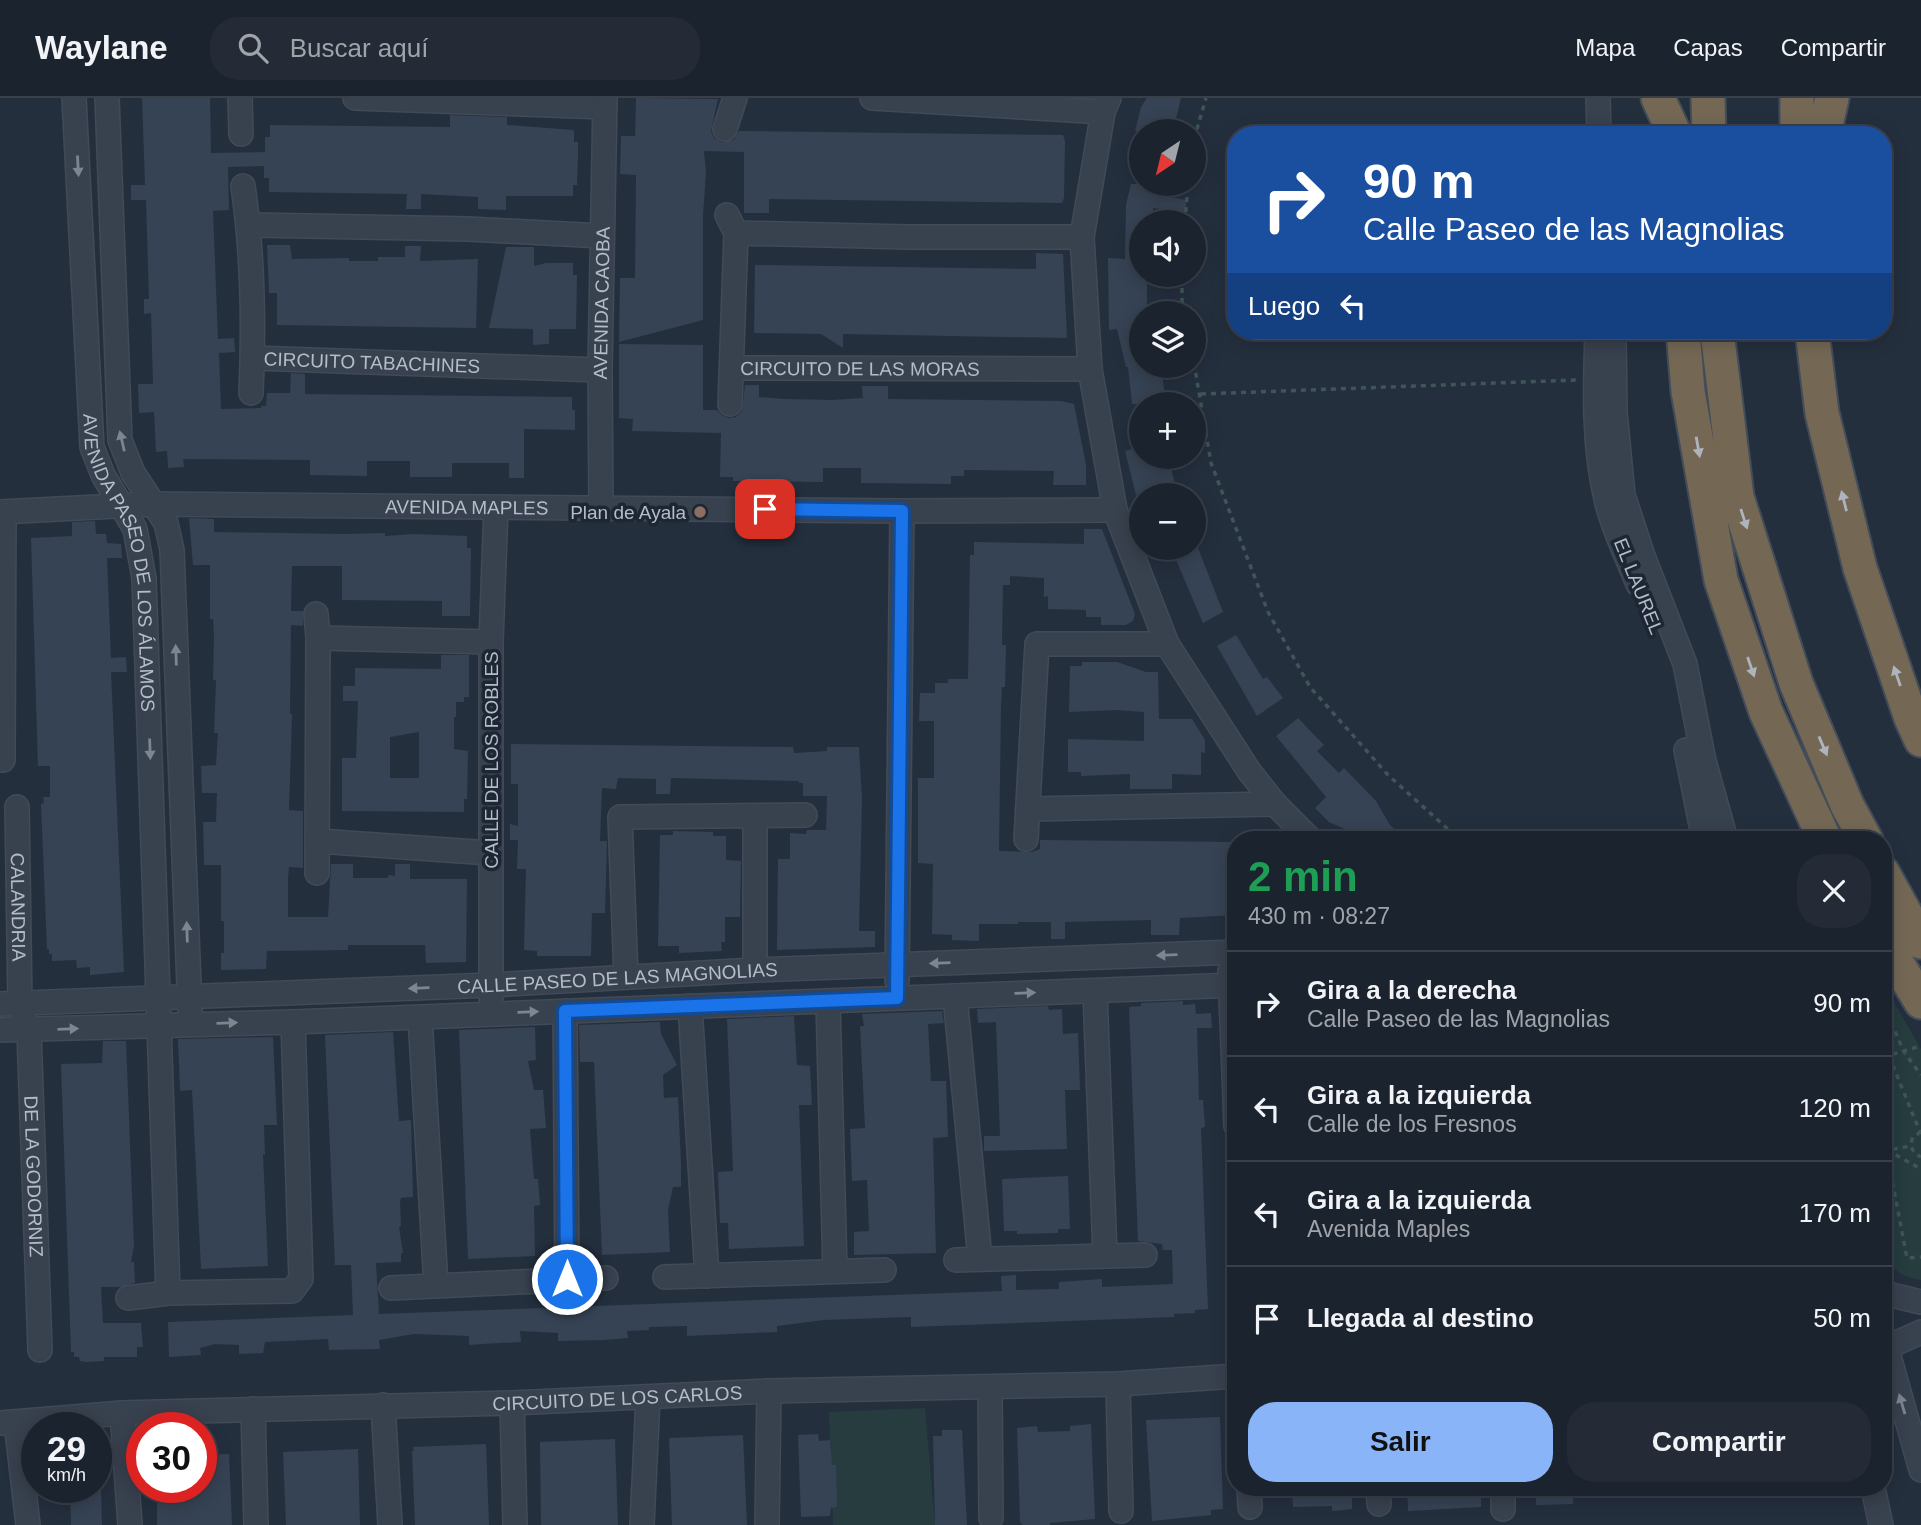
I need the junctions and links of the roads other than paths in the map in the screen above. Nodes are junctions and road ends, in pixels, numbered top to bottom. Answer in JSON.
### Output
{"nodes":[{"id":1,"x":74,"y":98,"type":"edge"},
{"id":2,"x":107,"y":98,"type":"edge"},
{"id":3,"x":240,"y":98,"type":"edge"},
{"id":4,"x":355,"y":98,"type":"edge"},
{"id":5,"x":735,"y":98,"type":"edge"},
{"id":6,"x":872,"y":98,"type":"edge"},
{"id":7,"x":1598,"y":98,"type":"edge"},
{"id":8,"x":1612,"y":98,"type":"edge"},
{"id":9,"x":1656,"y":98,"type":"edge"},
{"id":10,"x":1709,"y":98,"type":"edge"},
{"id":11,"x":1797,"y":98,"type":"edge"},
{"id":12,"x":1832,"y":98,"type":"edge"},
{"id":13,"x":605,"y":102,"type":"edge"},
{"id":14,"x":1106,"y":105,"type":"edge"},
{"id":15,"x":1599,"y":126,"type":"edge"},
{"id":16,"x":1613,"y":126,"type":"edge"},
{"id":17,"x":1659,"y":126,"type":"edge"},
{"id":18,"x":1670,"y":126,"type":"edge"},
{"id":19,"x":1709,"y":126,"type":"edge"},
{"id":20,"x":1797,"y":126,"type":"edge"},
{"id":21,"x":1826,"y":126,"type":"edge"},
{"id":22,"x":725,"y":129,"type":"dead end"},
{"id":23,"x":242,"y":134,"type":"dead end"},
{"id":24,"x":243,"y":186,"type":"dead end"},
{"id":25,"x":249,"y":225,"type":"junction"},
{"id":26,"x":603,"y":236,"type":"junction"},
{"id":27,"x":1082,"y":237,"type":"junction"},
{"id":28,"x":1597,"y":340,"type":"edge"},
{"id":29,"x":1614,"y":340,"type":"edge"},
{"id":30,"x":1684,"y":340,"type":"edge"},
{"id":31,"x":1702,"y":340,"type":"edge"},
{"id":32,"x":1718,"y":340,"type":"edge"},
{"id":33,"x":1813,"y":340,"type":"edge"},
{"id":34,"x":253,"y":358,"type":"junction"},
{"id":35,"x":732,"y":368,"type":"junction"},
{"id":36,"x":1090,"y":369,"type":"junction"},
{"id":37,"x":600,"y":370,"type":"junction"},
{"id":38,"x":1688,"y":391,"type":"junction"},
{"id":39,"x":251,"y":393,"type":"dead end"},
{"id":40,"x":730,"y":404,"type":"dead end"},
{"id":41,"x":155,"y":504,"type":"junction"},
{"id":42,"x":120,"y":506,"type":"junction"},
{"id":43,"x":496,"y":507,"type":"junction"},
{"id":44,"x":601,"y":508,"type":"junction"},
{"id":45,"x":1115,"y":510,"type":"junction"},
{"id":46,"x":902,"y":511,"type":"junction"},
{"id":47,"x":2,"y":512,"type":"edge"},
{"id":48,"x":316,"y":614,"type":"dead end"},
{"id":49,"x":318,"y":638,"type":"junction"},
{"id":50,"x":491,"y":642,"type":"junction"},
{"id":51,"x":1167,"y":644,"type":"junction"},
{"id":52,"x":1921,"y":740,"type":"edge"},
{"id":53,"x":3,"y":760,"type":"dead end"},
{"id":54,"x":1275,"y":804,"type":"junction"},
{"id":55,"x":18,"y":807,"type":"dead end"},
{"id":56,"x":1030,"y":809,"type":"junction"},
{"id":57,"x":805,"y":815,"type":"dead end"},
{"id":58,"x":755,"y":816,"type":"junction"},
{"id":59,"x":1302,"y":831,"type":"edge"},
{"id":60,"x":1702,"y":831,"type":"edge"},
{"id":61,"x":1723,"y":831,"type":"edge"},
{"id":62,"x":1816,"y":831,"type":"edge"},
{"id":63,"x":1861,"y":831,"type":"edge"},
{"id":64,"x":1026,"y":839,"type":"dead end"},
{"id":65,"x":318,"y":841,"type":"junction"},
{"id":66,"x":490,"y":853,"type":"junction"},
{"id":67,"x":317,"y":873,"type":"dead end"},
{"id":68,"x":1892,"y":889,"type":"edge"},
{"id":69,"x":1921,"y":942,"type":"edge"},
{"id":70,"x":1227,"y":953,"type":"edge"},
{"id":71,"x":1892,"y":955,"type":"edge"},
{"id":72,"x":896,"y":964,"type":"junction"},
{"id":73,"x":755,"y":970,"type":"junction"},
{"id":74,"x":626,"y":977,"type":"junction"},
{"id":75,"x":491,"y":985,"type":"junction"},
{"id":76,"x":1227,"y":985,"type":"edge"},
{"id":77,"x":1095,"y":991,"type":"junction"},
{"id":78,"x":955,"y":996,"type":"junction"},
{"id":79,"x":189,"y":998,"type":"junction"},
{"id":80,"x":897,"y":998,"type":"junction"},
{"id":81,"x":158,"y":999,"type":"junction"},
{"id":82,"x":828,"y":1001,"type":"junction"},
{"id":83,"x":1921,"y":1003,"type":"edge"},
{"id":84,"x":10,"y":1004,"type":"edge"},
{"id":85,"x":690,"y":1006,"type":"junction"},
{"id":86,"x":565,"y":1011,"type":"junction"},
{"id":87,"x":491,"y":1014,"type":"junction"},
{"id":88,"x":420,"y":1017,"type":"junction"},
{"id":89,"x":293,"y":1022,"type":"junction"},
{"id":90,"x":190,"y":1024,"type":"junction"},
{"id":91,"x":159,"y":1027,"type":"junction"},
{"id":92,"x":0,"y":1030,"type":"edge"},
{"id":93,"x":29,"y":1031,"type":"junction"},
{"id":94,"x":1145,"y":1255,"type":"dead end"},
{"id":95,"x":1105,"y":1256,"type":"junction"},
{"id":96,"x":980,"y":1259,"type":"junction"},
{"id":97,"x":956,"y":1260,"type":"dead end"},
{"id":98,"x":884,"y":1270,"type":"dead end"},
{"id":99,"x":835,"y":1271,"type":"junction"},
{"id":100,"x":707,"y":1276,"type":"junction"},
{"id":101,"x":665,"y":1277,"type":"dead end"},
{"id":102,"x":606,"y":1278,"type":"dead end"},
{"id":103,"x":567,"y":1279,"type":"junction"},
{"id":104,"x":436,"y":1285,"type":"junction"},
{"id":105,"x":391,"y":1289,"type":"dead end"},
{"id":106,"x":168,"y":1293,"type":"junction"},
{"id":107,"x":1892,"y":1295,"type":"edge"},
{"id":108,"x":128,"y":1298,"type":"dead end"},
{"id":109,"x":1921,"y":1302,"type":"edge"},
{"id":110,"x":1921,"y":1332,"type":"edge"},
{"id":111,"x":1892,"y":1341,"type":"edge"},
{"id":112,"x":40,"y":1350,"type":"dead end"},
{"id":113,"x":1892,"y":1371,"type":"edge"},
{"id":114,"x":1227,"y":1377,"type":"edge"},
{"id":115,"x":1118,"y":1384,"type":"junction"},
{"id":116,"x":990,"y":1387,"type":"junction"},
{"id":117,"x":769,"y":1391,"type":"junction"},
{"id":118,"x":648,"y":1397,"type":"junction"},
{"id":119,"x":513,"y":1403,"type":"junction"},
{"id":120,"x":383,"y":1405,"type":"junction"},
{"id":121,"x":253,"y":1409,"type":"junction"},
{"id":122,"x":122,"y":1413,"type":"junction"},
{"id":123,"x":8,"y":1422,"type":"edge"},
{"id":124,"x":1921,"y":1469,"type":"edge"},
{"id":125,"x":1875,"y":1496,"type":"edge"},
{"id":126,"x":1121,"y":1511,"type":"dead end"},
{"id":127,"x":991,"y":1518,"type":"dead end"},
{"id":128,"x":28,"y":1525,"type":"edge"},
{"id":129,"x":130,"y":1525,"type":"edge"},
{"id":130,"x":256,"y":1525,"type":"edge"},
{"id":131,"x":390,"y":1525,"type":"edge"},
{"id":132,"x":515,"y":1525,"type":"edge"},
{"id":133,"x":642,"y":1525,"type":"edge"},
{"id":134,"x":767,"y":1525,"type":"edge"},
{"id":135,"x":1881,"y":1525,"type":"edge"}],
"edges":[{"from":1,"to":42,"type":"street","name":"AVENIDA PASEO DE LOS ÁLAMOS","one_way":true},
{"from":41,"to":2,"type":"street","name":"AVENIDA PASEO DE LOS ÁLAMOS","one_way":true},
{"from":3,"to":23,"type":"street"},
{"from":4,"to":13,"type":"street"},
{"from":5,"to":22,"type":"street"},
{"from":6,"to":14,"type":"street"},
{"from":7,"to":15,"type":"street"},
{"from":8,"to":16,"type":"street"},
{"from":9,"to":17,"type":"highway"},
{"from":9,"to":18,"type":"highway"},
{"from":10,"to":19,"type":"highway"},
{"from":11,"to":20,"type":"highway"},
{"from":12,"to":21,"type":"highway"},
{"from":13,"to":26,"type":"street","name":"AVENIDA CAOBA"},
{"from":14,"to":27,"type":"street"},
{"from":24,"to":25,"type":"street","name":"CIRCUITO TABACHINES"},
{"from":25,"to":26,"type":"street"},
{"from":25,"to":34,"type":"street","name":"CIRCUITO TABACHINES"},
{"from":26,"to":37,"type":"street","name":"AVENIDA CAOBA"},
{"from":27,"to":35,"type":"street","name":"CIRCUITO DE LAS MORAS"},
{"from":27,"to":36,"type":"street"},
{"from":28,"to":60,"type":"street","name":"EL LAUREL"},
{"from":29,"to":61,"type":"street"},
{"from":30,"to":38,"type":"highway"},
{"from":31,"to":38,"type":"highway"},
{"from":32,"to":63,"type":"highway","one_way":true},
{"from":52,"to":33,"type":"highway","one_way":true},
{"from":34,"to":37,"type":"street","name":"CIRCUITO TABACHINES"},
{"from":34,"to":39,"type":"street"},
{"from":35,"to":36,"type":"street","name":"CIRCUITO DE LAS MORAS"},
{"from":35,"to":40,"type":"street"},
{"from":36,"to":45,"type":"street"},
{"from":37,"to":44,"type":"street","name":"AVENIDA CAOBA"},
{"from":38,"to":62,"type":"highway","one_way":true},
{"from":41,"to":42,"type":"street","name":"AVENIDA MAPLES"},
{"from":41,"to":43,"type":"street","name":"AVENIDA MAPLES"},
{"from":79,"to":41,"type":"street","name":"AVENIDA PASEO DE LOS ÁLAMOS","one_way":true},
{"from":42,"to":47,"type":"street","name":"AVENIDA MAPLES"},
{"from":42,"to":81,"type":"street","name":"AVENIDA PASEO DE LOS ÁLAMOS","one_way":true},
{"from":43,"to":44,"type":"street","name":"AVENIDA MAPLES"},
{"from":43,"to":50,"type":"street","name":"CALLE DE LOS ROBLES"},
{"from":44,"to":46,"type":"street","name":"AVENIDA MAPLES"},
{"from":45,"to":46,"type":"street","name":"AVENIDA MAPLES"},
{"from":45,"to":51,"type":"street"},
{"from":46,"to":72,"type":"street"},
{"from":47,"to":53,"type":"street"},
{"from":48,"to":49,"type":"street"},
{"from":49,"to":50,"type":"street"},
{"from":49,"to":65,"type":"street"},
{"from":50,"to":66,"type":"street","name":"CALLE DE LOS ROBLES"},
{"from":51,"to":54,"type":"street"},
{"from":51,"to":56,"type":"street"},
{"from":54,"to":56,"type":"street"},
{"from":54,"to":59,"type":"street"},
{"from":55,"to":84,"type":"street","name":"CALANDRIA"},
{"from":56,"to":64,"type":"street"},
{"from":57,"to":58,"type":"street"},
{"from":58,"to":73,"type":"street"},
{"from":58,"to":74,"type":"street"},
{"from":65,"to":66,"type":"street"},
{"from":65,"to":67,"type":"street"},
{"from":66,"to":75,"type":"street","name":"CALLE DE LOS ROBLES"},
{"from":68,"to":69,"type":"highway"},
{"from":70,"to":72,"type":"street","name":"CALLE PASEO DE LAS MAGNOLIAS","one_way":true},
{"from":71,"to":83,"type":"highway"},
{"from":72,"to":73,"type":"street","name":"CALLE PASEO DE LAS MAGNOLIAS"},
{"from":72,"to":80,"type":"street"},
{"from":73,"to":74,"type":"street","name":"CALLE PASEO DE LAS MAGNOLIAS"},
{"from":74,"to":75,"type":"street","name":"CALLE PASEO DE LAS MAGNOLIAS"},
{"from":75,"to":79,"type":"street","name":"CALLE PASEO DE LAS MAGNOLIAS","one_way":true},
{"from":75,"to":87,"type":"street","name":"CALLE DE LOS ROBLES"},
{"from":76,"to":77,"type":"street","name":"CALLE PASEO DE LAS MAGNOLIAS"},
{"from":78,"to":77,"type":"street","name":"CALLE PASEO DE LAS MAGNOLIAS","one_way":true},
{"from":77,"to":95,"type":"street"},
{"from":78,"to":80,"type":"street","name":"CALLE PASEO DE LAS MAGNOLIAS"},
{"from":78,"to":96,"type":"street"},
{"from":79,"to":81,"type":"street","name":"CALLE PASEO DE LAS MAGNOLIAS"},
{"from":79,"to":90,"type":"street","name":"AVENIDA PASEO DE LOS ÁLAMOS"},
{"from":80,"to":82,"type":"street","name":"CALLE PASEO DE LAS MAGNOLIAS"},
{"from":81,"to":84,"type":"street","name":"CALLE PASEO DE LAS MAGNOLIAS"},
{"from":81,"to":91,"type":"street","name":"AVENIDA PASEO DE LOS ÁLAMOS"},
{"from":82,"to":85,"type":"street","name":"CALLE PASEO DE LAS MAGNOLIAS"},
{"from":82,"to":99,"type":"street"},
{"from":84,"to":93,"type":"street","name":"DE LA GODORNIZ"},
{"from":85,"to":86,"type":"street","name":"CALLE PASEO DE LAS MAGNOLIAS"},
{"from":85,"to":100,"type":"street"},
{"from":87,"to":86,"type":"street","name":"CALLE PASEO DE LAS MAGNOLIAS","one_way":true},
{"from":86,"to":103,"type":"street"},
{"from":87,"to":88,"type":"street","name":"CALLE PASEO DE LAS MAGNOLIAS"},
{"from":88,"to":89,"type":"street","name":"CALLE PASEO DE LAS MAGNOLIAS"},
{"from":88,"to":104,"type":"street"},
{"from":90,"to":89,"type":"street","name":"CALLE PASEO DE LAS MAGNOLIAS","one_way":true},
{"from":89,"to":106,"type":"street"},
{"from":90,"to":91,"type":"street","name":"CALLE PASEO DE LAS MAGNOLIAS"},
{"from":93,"to":91,"type":"street","name":"CALLE PASEO DE LAS MAGNOLIAS","one_way":true},
{"from":91,"to":106,"type":"street","name":"AVENIDA PASEO DE LOS ÁLAMOS"},
{"from":92,"to":93,"type":"street","name":"CALLE PASEO DE LAS MAGNOLIAS"},
{"from":93,"to":112,"type":"street","name":"DE LA GODORNIZ"},
{"from":94,"to":95,"type":"street"},
{"from":95,"to":96,"type":"street"},
{"from":96,"to":97,"type":"street"},
{"from":98,"to":99,"type":"street"},
{"from":99,"to":100,"type":"street"},
{"from":100,"to":101,"type":"street"},
{"from":102,"to":103,"type":"street"},
{"from":103,"to":104,"type":"street"},
{"from":104,"to":105,"type":"street"},
{"from":106,"to":108,"type":"street"},
{"from":107,"to":109,"type":"street"},
{"from":110,"to":111,"type":"street"},
{"from":124,"to":113,"type":"street","one_way":true},
{"from":114,"to":115,"type":"street","name":"CIRCUITO DE LOS CARLOS"},
{"from":115,"to":116,"type":"street","name":"CIRCUITO DE LOS CARLOS"},
{"from":115,"to":126,"type":"street"},
{"from":116,"to":117,"type":"street","name":"CIRCUITO DE LOS CARLOS"},
{"from":116,"to":127,"type":"street"},
{"from":117,"to":118,"type":"street","name":"CIRCUITO DE LOS CARLOS"},
{"from":117,"to":134,"type":"street"},
{"from":118,"to":119,"type":"street","name":"CIRCUITO DE LOS CARLOS"},
{"from":118,"to":133,"type":"street"},
{"from":119,"to":120,"type":"street","name":"CIRCUITO DE LOS CARLOS"},
{"from":119,"to":132,"type":"street"},
{"from":120,"to":121,"type":"street","name":"CIRCUITO DE LOS CARLOS"},
{"from":120,"to":131,"type":"street"},
{"from":121,"to":122,"type":"street","name":"CIRCUITO DE LOS CARLOS"},
{"from":121,"to":130,"type":"street"},
{"from":122,"to":123,"type":"street","name":"CIRCUITO DE LOS CARLOS"},
{"from":122,"to":129,"type":"street"},
{"from":123,"to":128,"type":"street"},
{"from":125,"to":135,"type":"street"}]}
